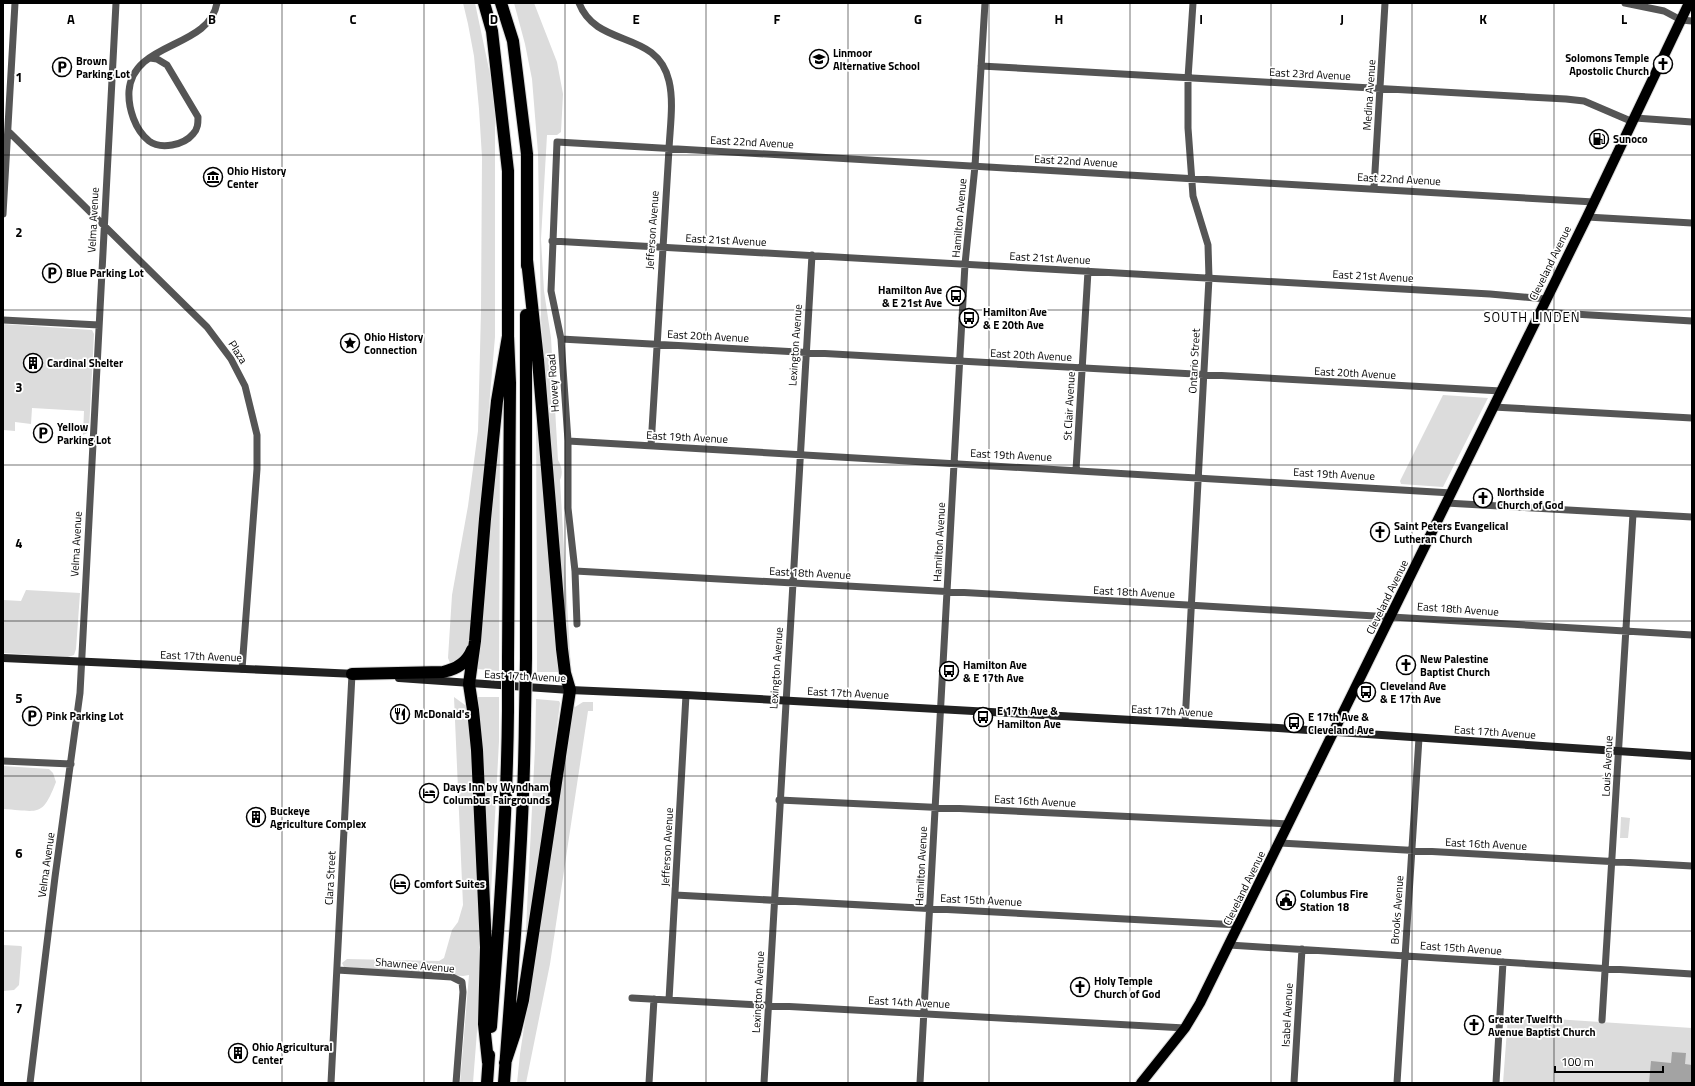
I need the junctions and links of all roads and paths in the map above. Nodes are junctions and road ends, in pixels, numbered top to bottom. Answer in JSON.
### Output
{"nodes":[{"id":1,"x":16,"y":3,"type":"edge"},
{"id":2,"x":116,"y":3,"type":"edge"},
{"id":3,"x":217,"y":3,"type":"edge"},
{"id":4,"x":484,"y":3,"type":"edge"},
{"id":5,"x":501,"y":3,"type":"edge"},
{"id":6,"x":579,"y":3,"type":"edge"},
{"id":7,"x":985,"y":3,"type":"edge"},
{"id":8,"x":1193,"y":3,"type":"edge"},
{"id":9,"x":1385,"y":3,"type":"edge"},
{"id":10,"x":1625,"y":3,"type":"edge"},
{"id":11,"x":1689,"y":3,"type":"edge"},
{"id":12,"x":1681,"y":20,"type":"junction"},
{"id":13,"x":1692,"y":21,"type":"edge"},
{"id":14,"x":170,"y":46,"type":"junction"},
{"id":15,"x":150,"y":58,"type":"junction"},
{"id":16,"x":167,"y":65,"type":"junction"},
{"id":17,"x":981,"y":66,"type":"junction"},
{"id":18,"x":1188,"y":78,"type":"junction"},
{"id":19,"x":1380,"y":89,"type":"junction"},
{"id":20,"x":1634,"y":120,"type":"junction"},
{"id":21,"x":1692,"y":122,"type":"edge"},
{"id":22,"x":8,"y":131,"type":"junction"},
{"id":23,"x":557,"y":142,"type":"joint"},
{"id":24,"x":669,"y":149,"type":"junction"},
{"id":25,"x":974,"y":166,"type":"junction"},
{"id":26,"x":1191,"y":179,"type":"junction"},
{"id":27,"x":1374,"y":188,"type":"junction"},
{"id":28,"x":1594,"y":202,"type":"junction"},
{"id":29,"x":3,"y":214,"type":"edge"},
{"id":30,"x":1587,"y":216,"type":"junction"},
{"id":31,"x":1692,"y":223,"type":"edge"},
{"id":32,"x":103,"y":226,"type":"junction"},
{"id":33,"x":552,"y":241,"type":"junction"},
{"id":34,"x":662,"y":247,"type":"junction"},
{"id":35,"x":812,"y":256,"type":"junction"},
{"id":36,"x":527,"y":260,"type":"junction"},
{"id":37,"x":965,"y":264,"type":"junction"},
{"id":38,"x":1088,"y":271,"type":"junction"},
{"id":39,"x":1209,"y":278,"type":"junction"},
{"id":40,"x":1546,"y":299,"type":"junction"},
{"id":41,"x":1540,"y":312,"type":"junction"},
{"id":42,"x":3,"y":320,"type":"edge"},
{"id":43,"x":1692,"y":321,"type":"edge"},
{"id":44,"x":99,"y":325,"type":"junction"},
{"id":45,"x":508,"y":336,"type":"junction"},
{"id":46,"x":561,"y":339,"type":"junction"},
{"id":47,"x":657,"y":344,"type":"junction"},
{"id":48,"x":805,"y":353,"type":"junction"},
{"id":49,"x":960,"y":362,"type":"junction"},
{"id":50,"x":1082,"y":368,"type":"junction"},
{"id":51,"x":1204,"y":376,"type":"junction"},
{"id":52,"x":1501,"y":392,"type":"junction"},
{"id":53,"x":1493,"y":407,"type":"junction"},
{"id":54,"x":1692,"y":418,"type":"edge"},
{"id":55,"x":568,"y":441,"type":"junction"},
{"id":56,"x":651,"y":446,"type":"junction"},
{"id":57,"x":800,"y":454,"type":"junction"},
{"id":58,"x":954,"y":463,"type":"junction"},
{"id":59,"x":1076,"y":470,"type":"junction"},
{"id":60,"x":1198,"y":477,"type":"junction"},
{"id":61,"x":1452,"y":492,"type":"junction"},
{"id":62,"x":1446,"y":503,"type":"junction"},
{"id":63,"x":1633,"y":514,"type":"junction"},
{"id":64,"x":1692,"y":517,"type":"edge"},
{"id":65,"x":574,"y":571,"type":"junction"},
{"id":66,"x":792,"y":583,"type":"junction"},
{"id":67,"x":947,"y":592,"type":"junction"},
{"id":68,"x":1190,"y":606,"type":"junction"},
{"id":69,"x":1391,"y":617,"type":"junction"},
{"id":70,"x":577,"y":624,"type":"dead end"},
{"id":71,"x":1626,"y":631,"type":"junction"},
{"id":72,"x":1692,"y":635,"type":"edge"},
{"id":73,"x":476,"y":641,"type":"junction"},
{"id":74,"x":3,"y":658,"type":"edge"},
{"id":75,"x":82,"y":662,"type":"junction"},
{"id":76,"x":242,"y":669,"type":"junction"},
{"id":77,"x":352,"y":674,"type":"junction"},
{"id":78,"x":469,"y":684,"type":"junction"},
{"id":79,"x":570,"y":690,"type":"junction"},
{"id":80,"x":686,"y":695,"type":"junction"},
{"id":81,"x":785,"y":701,"type":"junction"},
{"id":82,"x":940,"y":710,"type":"junction"},
{"id":83,"x":1185,"y":723,"type":"junction"},
{"id":84,"x":1334,"y":732,"type":"junction"},
{"id":85,"x":1419,"y":738,"type":"junction"},
{"id":86,"x":1619,"y":752,"type":"junction"},
{"id":87,"x":1692,"y":756,"type":"edge"},
{"id":88,"x":3,"y":762,"type":"edge"},
{"id":89,"x":71,"y":764,"type":"junction"},
{"id":90,"x":779,"y":800,"type":"junction"},
{"id":91,"x":934,"y":807,"type":"junction"},
{"id":92,"x":1289,"y":824,"type":"junction"},
{"id":93,"x":1280,"y":843,"type":"junction"},
{"id":94,"x":1412,"y":850,"type":"junction"},
{"id":95,"x":1612,"y":862,"type":"junction"},
{"id":96,"x":1692,"y":866,"type":"edge"},
{"id":97,"x":675,"y":895,"type":"junction"},
{"id":98,"x":774,"y":900,"type":"junction"},
{"id":99,"x":930,"y":909,"type":"junction"},
{"id":100,"x":1239,"y":925,"type":"junction"},
{"id":101,"x":1229,"y":945,"type":"junction"},
{"id":102,"x":1302,"y":949,"type":"junction"},
{"id":103,"x":1406,"y":956,"type":"junction"},
{"id":104,"x":1503,"y":962,"type":"junction"},
{"id":105,"x":1605,"y":968,"type":"junction"},
{"id":106,"x":337,"y":970,"type":"junction"},
{"id":107,"x":1692,"y":974,"type":"edge"},
{"id":108,"x":632,"y":998,"type":"dead end"},
{"id":109,"x":654,"y":999,"type":"junction"},
{"id":110,"x":669,"y":1000,"type":"junction"},
{"id":111,"x":768,"y":1006,"type":"junction"},
{"id":112,"x":923,"y":1014,"type":"junction"},
{"id":113,"x":1602,"y":1020,"type":"dead end"},
{"id":114,"x":1184,"y":1028,"type":"junction"},
{"id":115,"x":488,"y":1062,"type":"junction"},
{"id":116,"x":505,"y":1063,"type":"junction"},
{"id":117,"x":30,"y":1083,"type":"edge"},
{"id":118,"x":331,"y":1083,"type":"edge"},
{"id":119,"x":456,"y":1083,"type":"edge"},
{"id":120,"x":487,"y":1083,"type":"edge"},
{"id":121,"x":504,"y":1083,"type":"edge"},
{"id":122,"x":649,"y":1083,"type":"edge"},
{"id":123,"x":764,"y":1083,"type":"edge"},
{"id":124,"x":920,"y":1083,"type":"edge"},
{"id":125,"x":1141,"y":1083,"type":"edge"},
{"id":126,"x":1294,"y":1083,"type":"edge"},
{"id":127,"x":1398,"y":1083,"type":"edge"},
{"id":128,"x":1496,"y":1083,"type":"edge"}],
"edges":[{"from":1,"to":22,"type":"street"},
{"from":2,"to":32,"type":"street","name":"Velma Avenue"},
{"from":3,"to":14,"type":"street"},
{"from":4,"to":45,"type":"highway"},
{"from":5,"to":36,"type":"highway"},
{"from":6,"to":24,"type":"street","name":"Jefferson Avenue"},
{"from":7,"to":17,"type":"street","name":"Hamilton Avenue"},
{"from":8,"to":18,"type":"street","name":"Ontario Street"},
{"from":9,"to":19,"type":"street","name":"Medina Avenue"},
{"from":10,"to":12,"type":"street"},
{"from":11,"to":12,"type":"main road","name":"Cleveland Avenue"},
{"from":12,"to":13,"type":"street"},
{"from":12,"to":20,"type":"main road","name":"Cleveland Avenue"},
{"from":14,"to":15,"type":"street"},
{"from":14,"to":16,"type":"street"},
{"from":15,"to":16,"type":"street"},
{"from":15,"to":16,"type":"street"},
{"from":17,"to":18,"type":"street","name":"East 23rd Avenue"},
{"from":17,"to":25,"type":"street","name":"Hamilton Avenue"},
{"from":18,"to":19,"type":"street","name":"East 23rd Avenue"},
{"from":18,"to":26,"type":"street","name":"Ontario Street"},
{"from":19,"to":20,"type":"street","name":"East 23rd Avenue"},
{"from":19,"to":27,"type":"street","name":"Medina Avenue"},
{"from":20,"to":21,"type":"street","name":"East 23rd Avenue"},
{"from":20,"to":28,"type":"main road","name":"Cleveland Avenue"},
{"from":22,"to":29,"type":"street"},
{"from":22,"to":32,"type":"street","name":"Plaza"},
{"from":23,"to":24,"type":"street","name":"East 22nd Avenue"},
{"from":23,"to":33,"type":"street","name":"Howey Road"},
{"from":24,"to":25,"type":"street","name":"East 22nd Avenue"},
{"from":24,"to":34,"type":"street","name":"Jefferson Avenue"},
{"from":25,"to":26,"type":"street","name":"East 22nd Avenue"},
{"from":25,"to":37,"type":"street","name":"Hamilton Avenue"},
{"from":26,"to":27,"type":"street","name":"East 22nd Avenue"},
{"from":26,"to":39,"type":"street","name":"Ontario Street"},
{"from":27,"to":28,"type":"street","name":"East 22nd Avenue"},
{"from":28,"to":30,"type":"main road","name":"Cleveland Avenue"},
{"from":30,"to":31,"type":"street"},
{"from":30,"to":40,"type":"main road","name":"Cleveland Avenue"},
{"from":32,"to":44,"type":"street","name":"Velma Avenue"},
{"from":32,"to":76,"type":"street","name":"Plaza"},
{"from":33,"to":34,"type":"street","name":"East 21st Avenue"},
{"from":33,"to":46,"type":"street","name":"Howey Road"},
{"from":34,"to":35,"type":"street","name":"East 21st Avenue"},
{"from":34,"to":47,"type":"street","name":"Jefferson Avenue"},
{"from":35,"to":37,"type":"street","name":"East 21st Avenue"},
{"from":35,"to":48,"type":"street","name":"Lexington Avenue"},
{"from":36,"to":79,"type":"highway"},
{"from":36,"to":116,"type":"highway","bridge":true},
{"from":37,"to":38,"type":"street","name":"East 21st Avenue"},
{"from":37,"to":49,"type":"street","name":"Hamilton Avenue"},
{"from":38,"to":39,"type":"street","name":"East 21st Avenue"},
{"from":38,"to":50,"type":"street","name":"St Clair Avenue"},
{"from":39,"to":40,"type":"street","name":"East 21st Avenue"},
{"from":39,"to":51,"type":"street","name":"Ontario Street"},
{"from":40,"to":41,"type":"main road","name":"Cleveland Avenue"},
{"from":41,"to":43,"type":"street"},
{"from":41,"to":52,"type":"main road","name":"Cleveland Avenue"},
{"from":42,"to":44,"type":"street"},
{"from":44,"to":75,"type":"street","name":"Velma Avenue"},
{"from":45,"to":73,"type":"highway"},
{"from":45,"to":115,"type":"highway","bridge":true},
{"from":46,"to":47,"type":"street","name":"East 20th Avenue"},
{"from":46,"to":55,"type":"street","name":"Howey Road"},
{"from":47,"to":48,"type":"street","name":"East 20th Avenue"},
{"from":47,"to":56,"type":"street","name":"Jefferson Avenue"},
{"from":48,"to":49,"type":"street","name":"East 20th Avenue"},
{"from":48,"to":57,"type":"street","name":"Lexington Avenue"},
{"from":49,"to":50,"type":"street","name":"East 20th Avenue"},
{"from":49,"to":58,"type":"street","name":"Hamilton Avenue"},
{"from":50,"to":51,"type":"street","name":"East 20th Avenue"},
{"from":50,"to":59,"type":"street","name":"St Clair Avenue"},
{"from":51,"to":52,"type":"street","name":"East 20th Avenue"},
{"from":51,"to":60,"type":"street","name":"Ontario Street"},
{"from":52,"to":53,"type":"main road","name":"Cleveland Avenue"},
{"from":53,"to":54,"type":"street"},
{"from":53,"to":61,"type":"main road","name":"Cleveland Avenue"},
{"from":55,"to":56,"type":"street","name":"East 19th Avenue"},
{"from":55,"to":65,"type":"street","name":"Howey Road"},
{"from":56,"to":57,"type":"street","name":"East 19th Avenue"},
{"from":57,"to":58,"type":"street","name":"East 19th Avenue"},
{"from":57,"to":66,"type":"street","name":"Lexington Avenue"},
{"from":58,"to":59,"type":"street","name":"East 19th Avenue"},
{"from":58,"to":67,"type":"street","name":"Hamilton Avenue"},
{"from":59,"to":60,"type":"street","name":"East 19th Avenue"},
{"from":60,"to":61,"type":"street","name":"East 19th Avenue"},
{"from":60,"to":68,"type":"street","name":"Ontario Street"},
{"from":61,"to":62,"type":"main road","name":"Cleveland Avenue"},
{"from":62,"to":63,"type":"street"},
{"from":62,"to":69,"type":"main road","name":"Cleveland Avenue"},
{"from":63,"to":64,"type":"street"},
{"from":63,"to":71,"type":"street","name":"Louis Avenue"},
{"from":65,"to":66,"type":"street","name":"East 18th Avenue"},
{"from":65,"to":70,"type":"street","name":"Howey Road"},
{"from":66,"to":67,"type":"street","name":"East 18th Avenue"},
{"from":66,"to":81,"type":"street","name":"Lexington Avenue"},
{"from":67,"to":68,"type":"street","name":"East 18th Avenue"},
{"from":67,"to":82,"type":"street","name":"Hamilton Avenue"},
{"from":68,"to":69,"type":"street","name":"East 18th Avenue"},
{"from":68,"to":83,"type":"street","name":"Ontario Street"},
{"from":69,"to":71,"type":"street","name":"East 18th Avenue"},
{"from":69,"to":84,"type":"main road","name":"Cleveland Avenue"},
{"from":71,"to":72,"type":"street","name":"East 18th Avenue"},
{"from":71,"to":86,"type":"street","name":"Louis Avenue"},
{"from":73,"to":77,"type":"highway"},
{"from":73,"to":78,"type":"highway"},
{"from":74,"to":75,"type":"street","name":"East 17th Avenue"},
{"from":75,"to":76,"type":"street","name":"East 17th Avenue"},
{"from":75,"to":89,"type":"street","name":"Velma Avenue"},
{"from":76,"to":77,"type":"street","name":"East 17th Avenue"},
{"from":77,"to":78,"type":"street","name":"East 17th Avenue"},
{"from":77,"to":106,"type":"street","name":"Clara Street"},
{"from":78,"to":79,"type":"street","name":"East 17th Avenue"},
{"from":78,"to":115,"type":"highway"},
{"from":79,"to":80,"type":"street","name":"East 17th Avenue"},
{"from":79,"to":116,"type":"highway"},
{"from":80,"to":81,"type":"street","name":"East 17th Avenue"},
{"from":80,"to":97,"type":"street","name":"Jefferson Avenue"},
{"from":81,"to":82,"type":"street","name":"East 17th Avenue"},
{"from":81,"to":90,"type":"street","name":"Lexington Avenue"},
{"from":82,"to":83,"type":"street","name":"East 17th Avenue"},
{"from":82,"to":91,"type":"street","name":"Hamilton Avenue"},
{"from":83,"to":84,"type":"street","name":"East 17th Avenue"},
{"from":84,"to":85,"type":"street","name":"East 17th Avenue"},
{"from":84,"to":92,"type":"main road","name":"Cleveland Avenue"},
{"from":85,"to":86,"type":"street","name":"East 17th Avenue"},
{"from":85,"to":94,"type":"street","name":"Brooks Avenue"},
{"from":86,"to":87,"type":"street","name":"East 17th Avenue"},
{"from":86,"to":95,"type":"street","name":"Louis Avenue"},
{"from":88,"to":89,"type":"street"},
{"from":89,"to":117,"type":"street","name":"Velma Avenue"},
{"from":90,"to":91,"type":"street","name":"East 16th Avenue"},
{"from":90,"to":98,"type":"street","name":"Lexington Avenue"},
{"from":91,"to":92,"type":"street","name":"East 16th Avenue"},
{"from":91,"to":99,"type":"street","name":"Hamilton Avenue"},
{"from":92,"to":93,"type":"main road","name":"Cleveland Avenue"},
{"from":93,"to":94,"type":"street","name":"East 16th Avenue"},
{"from":93,"to":100,"type":"main road","name":"Cleveland Avenue"},
{"from":94,"to":95,"type":"street","name":"East 16th Avenue"},
{"from":94,"to":103,"type":"street","name":"Brooks Avenue"},
{"from":95,"to":96,"type":"street","name":"East 16th Avenue"},
{"from":95,"to":105,"type":"street","name":"Louis Avenue"},
{"from":97,"to":98,"type":"street","name":"East 15th Avenue"},
{"from":97,"to":110,"type":"street","name":"Jefferson Avenue"},
{"from":98,"to":99,"type":"street","name":"East 15th Avenue"},
{"from":98,"to":111,"type":"street","name":"Lexington Avenue"},
{"from":99,"to":100,"type":"street","name":"East 15th Avenue"},
{"from":99,"to":112,"type":"street","name":"Hamilton Avenue"},
{"from":100,"to":101,"type":"main road","name":"Cleveland Avenue"},
{"from":101,"to":102,"type":"street","name":"East 15th Avenue"},
{"from":101,"to":114,"type":"main road","name":"Cleveland Avenue"},
{"from":102,"to":103,"type":"street","name":"East 15th Avenue"},
{"from":102,"to":126,"type":"street","name":"Isabel Avenue"},
{"from":103,"to":104,"type":"street","name":"East 15th Avenue"},
{"from":103,"to":127,"type":"street","name":"Brooks Avenue"},
{"from":104,"to":105,"type":"street","name":"East 15th Avenue"},
{"from":104,"to":128,"type":"street"},
{"from":105,"to":107,"type":"street","name":"East 15th Avenue"},
{"from":105,"to":113,"type":"street","name":"Louis Avenue"},
{"from":106,"to":118,"type":"street","name":"Clara Street"},
{"from":106,"to":119,"type":"street","name":"Shawnee Avenue"},
{"from":108,"to":109,"type":"street","name":"East 14th Avenue"},
{"from":109,"to":110,"type":"street","name":"East 14th Avenue"},
{"from":109,"to":122,"type":"street"},
{"from":110,"to":111,"type":"street","name":"East 14th Avenue"},
{"from":111,"to":112,"type":"street","name":"East 14th Avenue"},
{"from":111,"to":123,"type":"street","name":"Lexington Avenue"},
{"from":112,"to":114,"type":"street","name":"East 14th Avenue"},
{"from":112,"to":124,"type":"street","name":"Hamilton Avenue"},
{"from":114,"to":125,"type":"main road","name":"Cleveland Avenue"},
{"from":115,"to":120,"type":"highway"},
{"from":116,"to":121,"type":"highway"}]}
